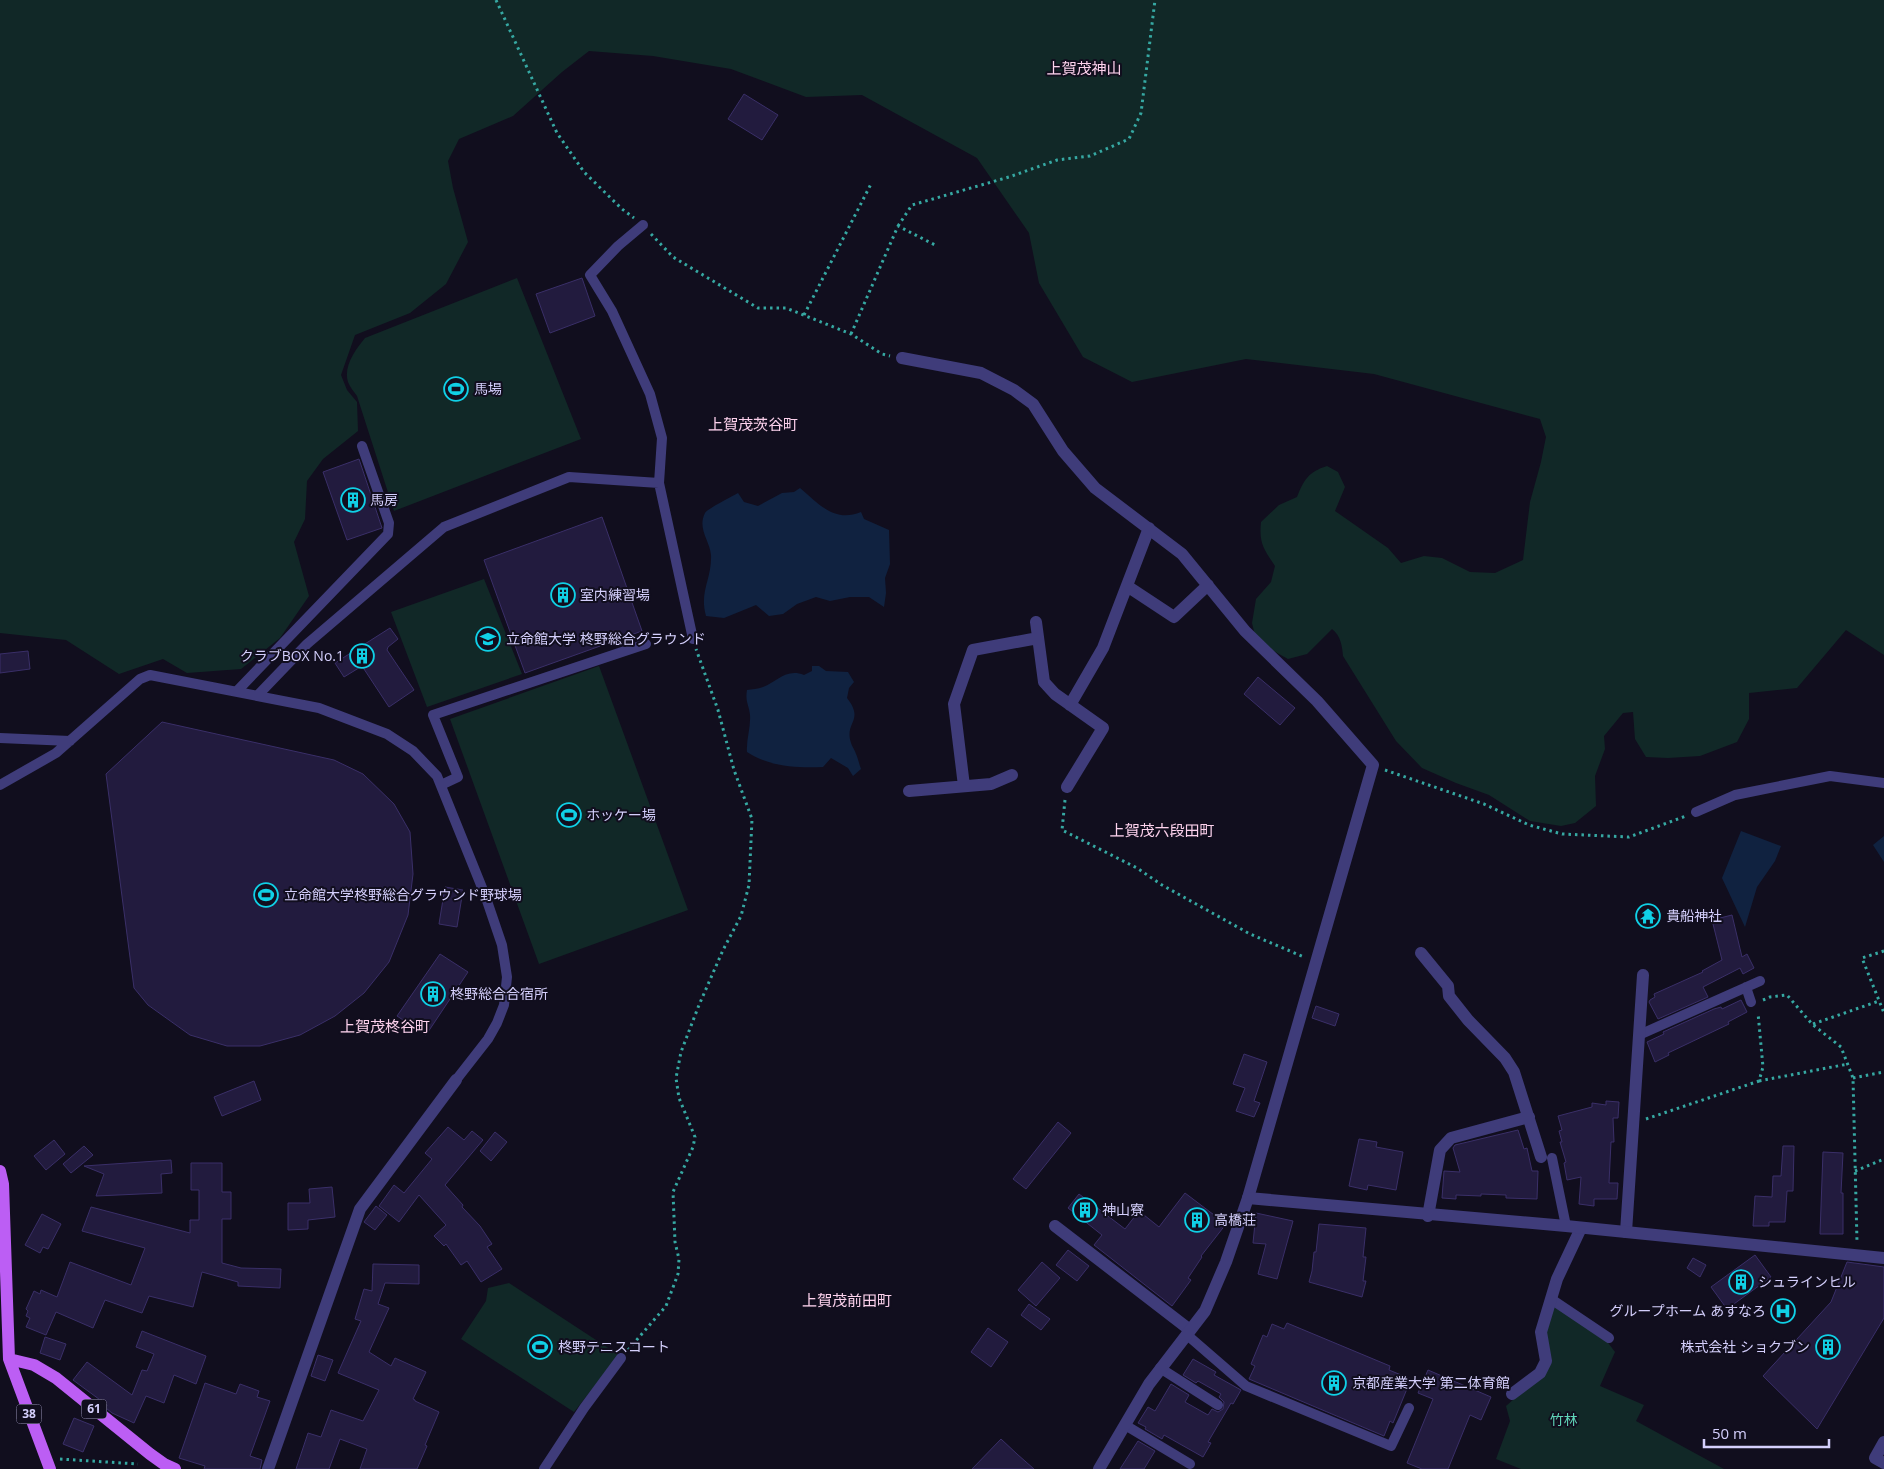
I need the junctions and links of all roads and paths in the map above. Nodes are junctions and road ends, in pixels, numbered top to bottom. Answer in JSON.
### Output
{"nodes":[{"id":1,"x":496,"y":0,"type":"edge"},
{"id":2,"x":1155,"y":0,"type":"edge"},
{"id":3,"x":872,"y":182,"type":"dead end"},
{"id":4,"x":643,"y":225,"type":"junction"},
{"id":5,"x":898,"y":226,"type":"junction"},
{"id":6,"x":937,"y":246,"type":"dead end"},
{"id":7,"x":804,"y":315,"type":"junction"},
{"id":8,"x":851,"y":334,"type":"junction"},
{"id":9,"x":902,"y":358,"type":"joint"},
{"id":10,"x":362,"y":446,"type":"dead end"},
{"id":11,"x":659,"y":483,"type":"junction"},
{"id":12,"x":1149,"y":528,"type":"junction"},
{"id":13,"x":1208,"y":585,"type":"junction"},
{"id":14,"x":1127,"y":586,"type":"junction"},
{"id":15,"x":1036,"y":622,"type":"dead end"},
{"id":16,"x":1038,"y":638,"type":"junction"},
{"id":17,"x":692,"y":639,"type":"joint"},
{"id":18,"x":646,"y":644,"type":"dead end"},
{"id":19,"x":237,"y":691,"type":"junction"},
{"id":20,"x":258,"y":695,"type":"junction"},
{"id":21,"x":1070,"y":705,"type":"junction"},
{"id":22,"x":0,"y":738,"type":"edge"},
{"id":23,"x":70,"y":741,"type":"junction"},
{"id":24,"x":1373,"y":765,"type":"junction"},
{"id":25,"x":1012,"y":775,"type":"dead end"},
{"id":26,"x":1884,"y":783,"type":"edge"},
{"id":27,"x":441,"y":785,"type":"junction"},
{"id":28,"x":0,"y":786,"type":"edge"},
{"id":29,"x":964,"y":786,"type":"junction"},
{"id":30,"x":1067,"y":787,"type":"joint"},
{"id":31,"x":908,"y":791,"type":"dead end"},
{"id":32,"x":1696,"y":812,"type":"joint"},
{"id":33,"x":1884,"y":951,"type":"edge"},
{"id":34,"x":1421,"y":953,"type":"dead end"},
{"id":35,"x":1316,"y":962,"type":"junction"},
{"id":36,"x":1643,"y":975,"type":"dead end"},
{"id":37,"x":1760,"y":981,"type":"dead end"},
{"id":38,"x":1746,"y":987,"type":"junction"},
{"id":39,"x":1879,"y":1001,"type":"junction"},
{"id":40,"x":1754,"y":1002,"type":"joint"},
{"id":41,"x":1758,"y":1012,"type":"dead end"},
{"id":42,"x":1884,"y":1013,"type":"edge"},
{"id":43,"x":1812,"y":1024,"type":"junction"},
{"id":44,"x":1639,"y":1035,"type":"junction"},
{"id":45,"x":1848,"y":1064,"type":"junction"},
{"id":46,"x":1884,"y":1072,"type":"edge"},
{"id":47,"x":1853,"y":1078,"type":"junction"},
{"id":48,"x":456,"y":1080,"type":"joint"},
{"id":49,"x":1759,"y":1082,"type":"junction"},
{"id":50,"x":1529,"y":1117,"type":"junction"},
{"id":51,"x":1634,"y":1123,"type":"junction"},
{"id":52,"x":1546,"y":1158,"type":"joint"},
{"id":53,"x":1884,"y":1159,"type":"edge"},
{"id":54,"x":0,"y":1170,"type":"edge"},
{"id":55,"x":1855,"y":1171,"type":"junction"},
{"id":56,"x":1248,"y":1198,"type":"junction"},
{"id":57,"x":1428,"y":1216,"type":"junction"},
{"id":58,"x":1055,"y":1226,"type":"dead end"},
{"id":59,"x":1566,"y":1226,"type":"junction"},
{"id":60,"x":1581,"y":1228,"type":"junction"},
{"id":61,"x":1626,"y":1232,"type":"junction"},
{"id":62,"x":1857,"y":1255,"type":"junction"},
{"id":63,"x":1884,"y":1258,"type":"edge"},
{"id":64,"x":1551,"y":1299,"type":"junction"},
{"id":65,"x":1188,"y":1332,"type":"junction"},
{"id":66,"x":1609,"y":1338,"type":"dead end"},
{"id":67,"x":621,"y":1358,"type":"joint"},
{"id":68,"x":9,"y":1359,"type":"junction"},
{"id":69,"x":1160,"y":1368,"type":"junction"},
{"id":70,"x":1512,"y":1394,"type":"dead end"},
{"id":71,"x":1218,"y":1405,"type":"dead end"},
{"id":72,"x":1409,"y":1408,"type":"dead end"},
{"id":73,"x":1125,"y":1425,"type":"junction"},
{"id":74,"x":1884,"y":1442,"type":"edge"},
{"id":75,"x":1884,"y":1463,"type":"edge"},
{"id":76,"x":48,"y":1464,"type":"edge"},
{"id":77,"x":1190,"y":1464,"type":"dead end"},
{"id":78,"x":170,"y":1466,"type":"edge"},
{"id":79,"x":268,"y":1469,"type":"edge"},
{"id":80,"x":544,"y":1469,"type":"edge"},
{"id":81,"x":1099,"y":1469,"type":"edge"}],
"edges":[{"from":1,"to":4,"type":"path"},
{"from":2,"to":5,"type":"path"},
{"from":3,"to":7,"type":"path"},
{"from":4,"to":7,"type":"path"},
{"from":4,"to":11,"type":"lane"},
{"from":5,"to":6,"type":"path"},
{"from":5,"to":8,"type":"path"},
{"from":7,"to":8,"type":"path"},
{"from":8,"to":9,"type":"path"},
{"from":9,"to":12,"type":"street"},
{"from":10,"to":19,"type":"lane"},
{"from":11,"to":17,"type":"lane"},
{"from":11,"to":20,"type":"lane"},
{"from":12,"to":13,"type":"street"},
{"from":12,"to":14,"type":"street"},
{"from":13,"to":14,"type":"street"},
{"from":13,"to":24,"type":"street"},
{"from":14,"to":21,"type":"street"},
{"from":15,"to":16,"type":"street"},
{"from":16,"to":21,"type":"street"},
{"from":16,"to":29,"type":"street"},
{"from":17,"to":67,"type":"path"},
{"from":18,"to":27,"type":"lane"},
{"from":19,"to":20,"type":"lane"},
{"from":19,"to":23,"type":"lane"},
{"from":20,"to":27,"type":"lane"},
{"from":21,"to":30,"type":"street"},
{"from":22,"to":23,"type":"lane"},
{"from":23,"to":28,"type":"lane"},
{"from":24,"to":32,"type":"path"},
{"from":24,"to":35,"type":"street"},
{"from":25,"to":29,"type":"street"},
{"from":26,"to":32,"type":"lane"},
{"from":27,"to":48,"type":"lane"},
{"from":29,"to":31,"type":"street"},
{"from":30,"to":35,"type":"path"},
{"from":33,"to":39,"type":"path"},
{"from":34,"to":50,"type":"street"},
{"from":35,"to":56,"type":"street"},
{"from":36,"to":44,"type":"street"},
{"from":37,"to":38,"type":"lane"},
{"from":38,"to":40,"type":"lane"},
{"from":38,"to":44,"type":"lane"},
{"from":39,"to":42,"type":"path"},
{"from":39,"to":43,"type":"path"},
{"from":40,"to":43,"type":"path"},
{"from":41,"to":49,"type":"path"},
{"from":43,"to":45,"type":"path"},
{"from":44,"to":51,"type":"street"},
{"from":45,"to":47,"type":"path"},
{"from":45,"to":49,"type":"path"},
{"from":46,"to":47,"type":"path"},
{"from":47,"to":55,"type":"path"},
{"from":48,"to":79,"type":"street"},
{"from":49,"to":51,"type":"path"},
{"from":50,"to":52,"type":"street"},
{"from":50,"to":57,"type":"street"},
{"from":51,"to":61,"type":"street"},
{"from":52,"to":59,"type":"lane"},
{"from":53,"to":55,"type":"path"},
{"from":54,"to":68,"type":"main road","number":"38"},
{"from":55,"to":62,"type":"path"},
{"from":56,"to":57,"type":"street"},
{"from":56,"to":65,"type":"street"},
{"from":57,"to":59,"type":"street"},
{"from":58,"to":65,"type":"street"},
{"from":59,"to":60,"type":"street"},
{"from":60,"to":61,"type":"street"},
{"from":60,"to":64,"type":"street"},
{"from":61,"to":62,"type":"street"},
{"from":62,"to":63,"type":"street"},
{"from":64,"to":66,"type":"lane"},
{"from":64,"to":70,"type":"street"},
{"from":65,"to":69,"type":"street"},
{"from":65,"to":72,"type":"lane"},
{"from":67,"to":80,"type":"lane"},
{"from":68,"to":76,"type":"main road","number":"38"},
{"from":68,"to":78,"type":"main road","number":"61"},
{"from":69,"to":71,"type":"lane"},
{"from":69,"to":73,"type":"street"},
{"from":73,"to":77,"type":"lane"},
{"from":73,"to":81,"type":"street"},
{"from":74,"to":75,"type":"street"},
{"from":76,"to":78,"type":"path"}]}
